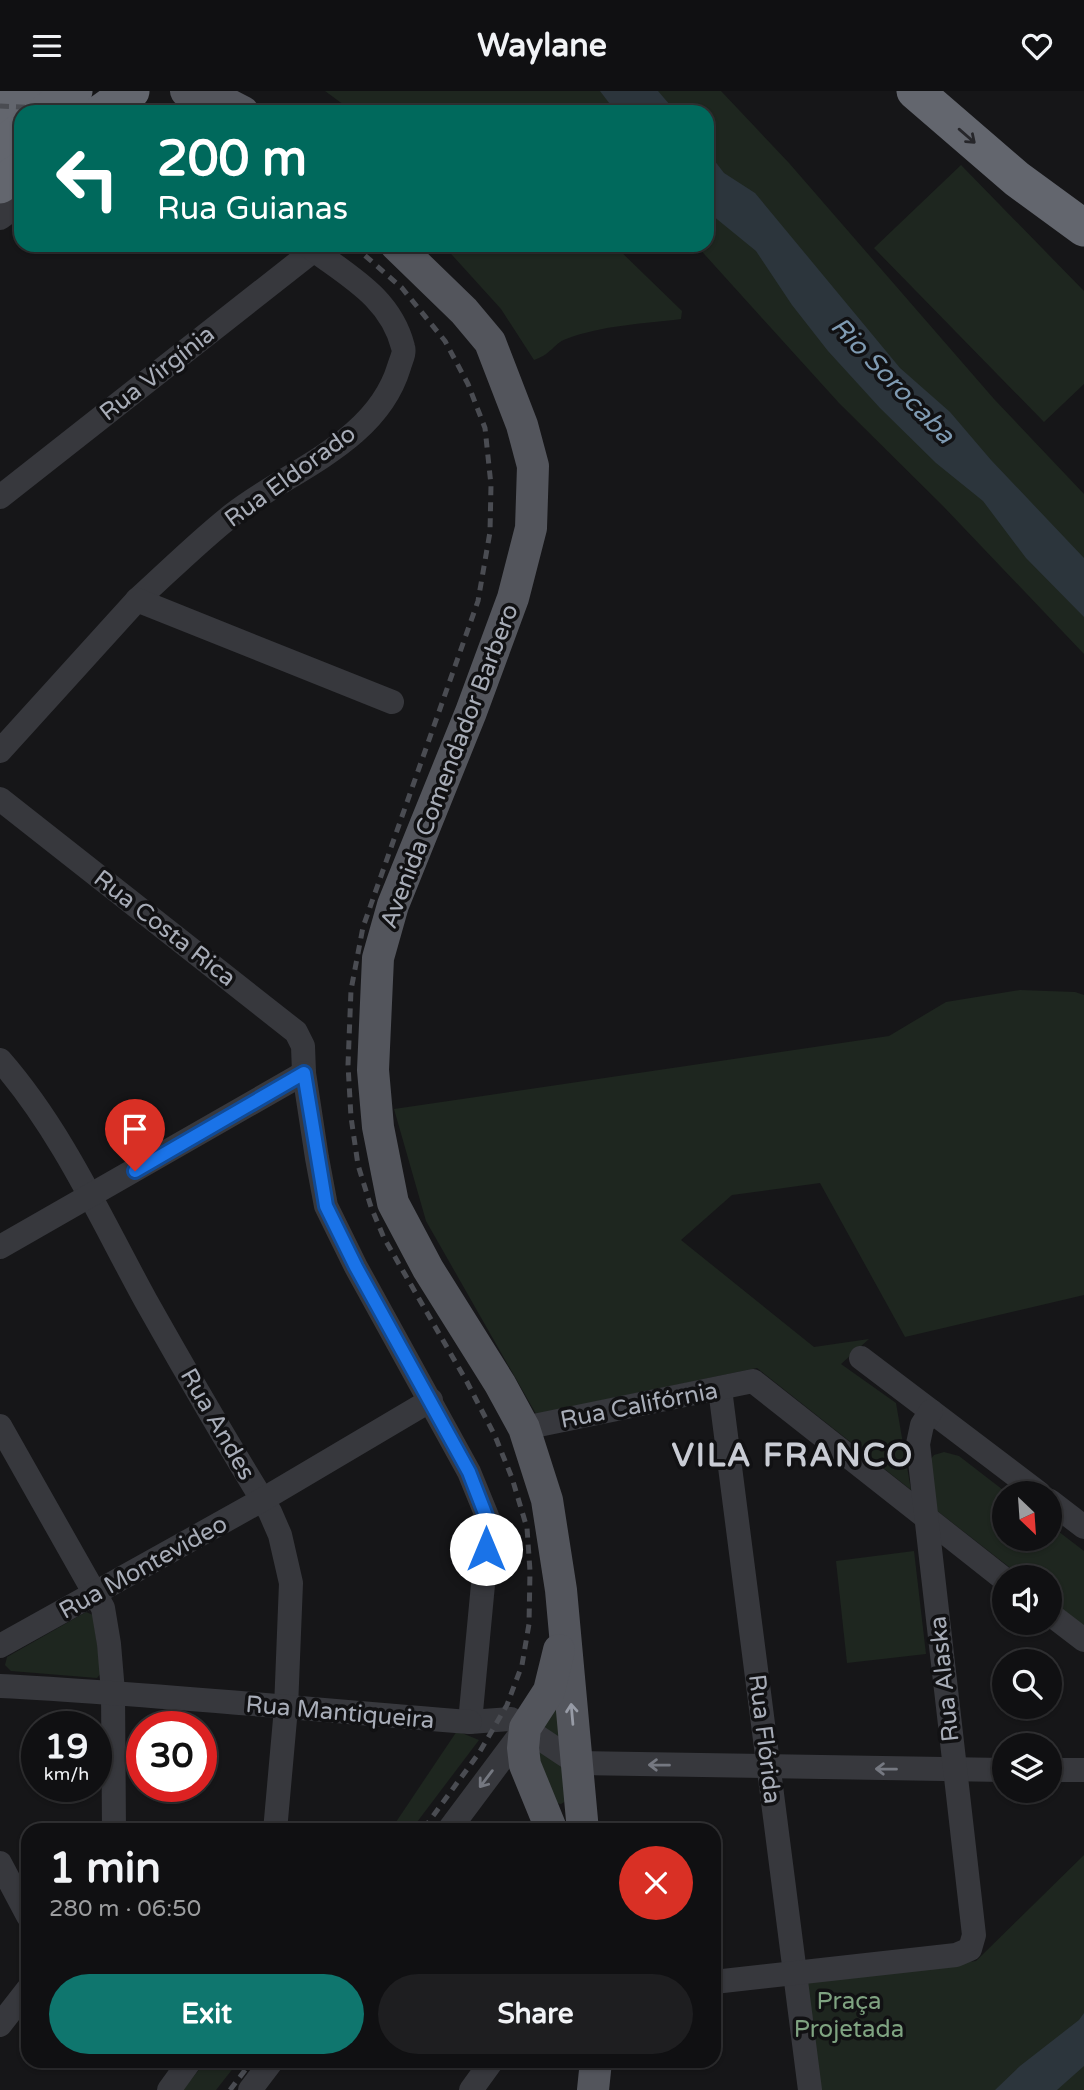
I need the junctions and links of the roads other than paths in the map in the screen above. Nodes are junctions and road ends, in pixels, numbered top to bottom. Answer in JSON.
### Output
{"nodes":[{"id":1,"x":26,"y":91,"type":"edge"},
{"id":2,"x":74,"y":91,"type":"edge"},
{"id":3,"x":131,"y":91,"type":"edge"},
{"id":4,"x":187,"y":91,"type":"edge"},
{"id":5,"x":915,"y":91,"type":"edge"},
{"id":6,"x":953,"y":91,"type":"edge"},
{"id":7,"x":55,"y":105,"type":"edge"},
{"id":8,"x":112,"y":105,"type":"edge"},
{"id":9,"x":230,"y":105,"type":"edge"},
{"id":10,"x":0,"y":110,"type":"edge"},
{"id":11,"x":10,"y":177,"type":"edge"},
{"id":12,"x":1084,"y":197,"type":"edge"},
{"id":13,"x":0,"y":218,"type":"edge"},
{"id":14,"x":1084,"y":228,"type":"edge"},
{"id":15,"x":305,"y":252,"type":"edge"},
{"id":16,"x":317,"y":252,"type":"edge"},
{"id":17,"x":403,"y":252,"type":"edge"},
{"id":18,"x":0,"y":497,"type":"edge"},
{"id":19,"x":137,"y":600,"type":"junction"},
{"id":20,"x":392,"y":702,"type":"dead end"},
{"id":21,"x":0,"y":751,"type":"edge"},
{"id":22,"x":0,"y":799,"type":"edge"},
{"id":23,"x":0,"y":1060,"type":"edge"},
{"id":24,"x":304,"y":1073,"type":"junction"},
{"id":25,"x":90,"y":1196,"type":"junction"},
{"id":26,"x":0,"y":1247,"type":"edge"},
{"id":27,"x":861,"y":1358,"type":"dead end"},
{"id":28,"x":720,"y":1389,"type":"junction"},
{"id":29,"x":431,"y":1401,"type":"junction"},
{"id":30,"x":931,"y":1411,"type":"junction"},
{"id":31,"x":0,"y":1426,"type":"edge"},
{"id":32,"x":524,"y":1428,"type":"junction"},
{"id":33,"x":1023,"y":1481,"type":"edge"},
{"id":34,"x":262,"y":1500,"type":"junction"},
{"id":35,"x":1062,"y":1510,"type":"edge"},
{"id":36,"x":926,"y":1519,"type":"junction"},
{"id":37,"x":1084,"y":1527,"type":"edge"},
{"id":38,"x":992,"y":1570,"type":"edge"},
{"id":39,"x":96,"y":1594,"type":"junction"},
{"id":40,"x":1062,"y":1623,"type":"edge"},
{"id":41,"x":564,"y":1629,"type":"junction"},
{"id":42,"x":1084,"y":1640,"type":"edge"},
{"id":43,"x":0,"y":1646,"type":"edge"},
{"id":44,"x":0,"y":1686,"type":"edge"},
{"id":45,"x":113,"y":1692,"type":"junction"},
{"id":46,"x":286,"y":1708,"type":"junction"},
{"id":47,"x":470,"y":1722,"type":"junction"},
{"id":48,"x":525,"y":1728,"type":"junction"},
{"id":49,"x":577,"y":1763,"type":"junction"},
{"id":50,"x":768,"y":1767,"type":"junction"},
{"id":51,"x":954,"y":1770,"type":"junction"},
{"id":52,"x":992,"y":1770,"type":"edge"},
{"id":53,"x":1062,"y":1770,"type":"edge"},
{"id":54,"x":1084,"y":1770,"type":"edge"},
{"id":55,"x":579,"y":1795,"type":"junction"},
{"id":56,"x":539,"y":1802,"type":"junction"},
{"id":57,"x":114,"y":1823,"type":"edge"},
{"id":58,"x":276,"y":1823,"type":"edge"},
{"id":59,"x":454,"y":1823,"type":"edge"},
{"id":60,"x":548,"y":1823,"type":"edge"},
{"id":61,"x":582,"y":1823,"type":"edge"},
{"id":62,"x":0,"y":1863,"type":"edge"},
{"id":63,"x":21,"y":1903,"type":"edge"},
{"id":64,"x":795,"y":1972,"type":"junction"},
{"id":65,"x":721,"y":1981,"type":"edge"},
{"id":66,"x":21,"y":1998,"type":"edge"},
{"id":67,"x":0,"y":2025,"type":"edge"},
{"id":68,"x":185,"y":2068,"type":"edge"},
{"id":69,"x":267,"y":2068,"type":"edge"},
{"id":70,"x":487,"y":2068,"type":"edge"},
{"id":71,"x":595,"y":2068,"type":"edge"},
{"id":72,"x":169,"y":2090,"type":"edge"},
{"id":73,"x":250,"y":2090,"type":"edge"},
{"id":74,"x":471,"y":2090,"type":"edge"},
{"id":75,"x":593,"y":2090,"type":"edge"},
{"id":76,"x":810,"y":2090,"type":"edge"}],
"edges":[{"from":1,"to":10,"type":"highway"},
{"from":2,"to":7,"type":"highway"},
{"from":3,"to":8,"type":"highway"},
{"from":4,"to":9,"type":"main road"},
{"from":5,"to":14,"type":"highway","one_way":true},
{"from":6,"to":12,"type":"highway"},
{"from":11,"to":13,"type":"street"},
{"from":15,"to":18,"type":"street","name":"Rua Virgínia"},
{"from":16,"to":19,"type":"street","name":"Rua Eldorado"},
{"from":17,"to":32,"type":"main road","name":"Avenida Comendador Barbero"},
{"from":19,"to":20,"type":"street"},
{"from":19,"to":21,"type":"street","name":"Rua Eldorado"},
{"from":22,"to":24,"type":"street","name":"Rua Costa Rica"},
{"from":23,"to":25,"type":"street","name":"Rua Andes"},
{"from":24,"to":25,"type":"street"},
{"from":24,"to":29,"type":"street","name":"Rua Costa Rica"},
{"from":25,"to":26,"type":"street"},
{"from":25,"to":34,"type":"street","name":"Rua Andes"},
{"from":27,"to":30,"type":"street"},
{"from":28,"to":32,"type":"street","name":"Rua Califórnia"},
{"from":28,"to":36,"type":"street","name":"Rua Califórnia"},
{"from":28,"to":50,"type":"street","name":"Rua Flórida"},
{"from":29,"to":34,"type":"street","name":"Rua Montevideo"},
{"from":29,"to":47,"type":"street","name":"Rua Costa Rica"},
{"from":30,"to":33,"type":"street"},
{"from":30,"to":36,"type":"street","name":"Rua Alaska"},
{"from":31,"to":39,"type":"street"},
{"from":32,"to":41,"type":"main road","name":"Avenida Comendador Barbero"},
{"from":34,"to":39,"type":"street","name":"Rua Montevideo"},
{"from":34,"to":46,"type":"street","name":"Rua Andes"},
{"from":35,"to":37,"type":"street"},
{"from":36,"to":38,"type":"street"},
{"from":36,"to":51,"type":"street","name":"Rua Alaska"},
{"from":39,"to":43,"type":"street","name":"Rua Montevideo"},
{"from":39,"to":45,"type":"street"},
{"from":40,"to":42,"type":"street"},
{"from":41,"to":48,"type":"main road","name":"Avenida Comendador Barbero"},
{"from":49,"to":41,"type":"main road","name":"Avenida Comendador Barbero","one_way":true},
{"from":44,"to":45,"type":"street","name":"Rua Mantiqueira"},
{"from":45,"to":46,"type":"street","name":"Rua Mantiqueira"},
{"from":45,"to":57,"type":"street"},
{"from":46,"to":47,"type":"street","name":"Rua Mantiqueira"},
{"from":46,"to":58,"type":"street","name":"Rua Andes"},
{"from":47,"to":48,"type":"street","name":"Rua Mantiqueira"},
{"from":48,"to":49,"type":"street"},
{"from":48,"to":56,"type":"main road"},
{"from":48,"to":59,"type":"street","one_way":true},
{"from":50,"to":49,"type":"street","one_way":true},
{"from":49,"to":55,"type":"main road","name":"Avenida Comendador Barbero"},
{"from":51,"to":50,"type":"street","one_way":true},
{"from":50,"to":64,"type":"street","name":"Rua Flórida"},
{"from":51,"to":52,"type":"street"},
{"from":51,"to":64,"type":"street","name":"Rua Alaska"},
{"from":53,"to":54,"type":"street"},
{"from":55,"to":56,"type":"main road"},
{"from":55,"to":61,"type":"main road","name":"Avenida Comendador Barbero"},
{"from":56,"to":60,"type":"main road"},
{"from":62,"to":63,"type":"street"},
{"from":64,"to":65,"type":"street"},
{"from":64,"to":76,"type":"street","name":"Rua Flórida"},
{"from":66,"to":67,"type":"street"},
{"from":68,"to":72,"type":"street"},
{"from":69,"to":73,"type":"street"},
{"from":70,"to":74,"type":"street"},
{"from":71,"to":75,"type":"main road"}]}
